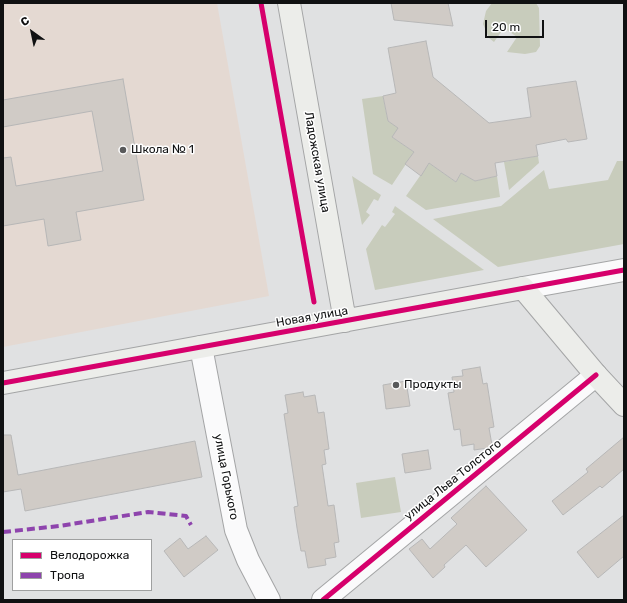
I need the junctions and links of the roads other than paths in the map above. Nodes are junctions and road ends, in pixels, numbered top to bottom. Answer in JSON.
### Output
{"nodes":[{"id":1,"x":288,"y":3,"type":"edge"},
{"id":2,"x":624,"y":270,"type":"edge"},
{"id":3,"x":524,"y":288,"type":"junction"},
{"id":4,"x":345,"y":321,"type":"junction"},
{"id":5,"x":201,"y":347,"type":"junction"},
{"id":6,"x":596,"y":375,"type":"junction"},
{"id":7,"x":3,"y":383,"type":"edge"},
{"id":8,"x":624,"y":405,"type":"edge"},
{"id":9,"x":269,"y":600,"type":"edge"},
{"id":10,"x":323,"y":600,"type":"edge"}],
"edges":[{"from":1,"to":4,"type":"street","name":"Ладожская улица"},
{"from":2,"to":3,"type":"street","name":"Новая улица"},
{"from":3,"to":4,"type":"street","name":"Новая улица"},
{"from":3,"to":6,"type":"street"},
{"from":4,"to":5,"type":"street","name":"Новая улица"},
{"from":5,"to":7,"type":"street","name":"Новая улица"},
{"from":5,"to":9,"type":"street","name":"улица Горького"},
{"from":6,"to":8,"type":"street"},
{"from":6,"to":10,"type":"street","name":"улица Льва Толстого"}]}
